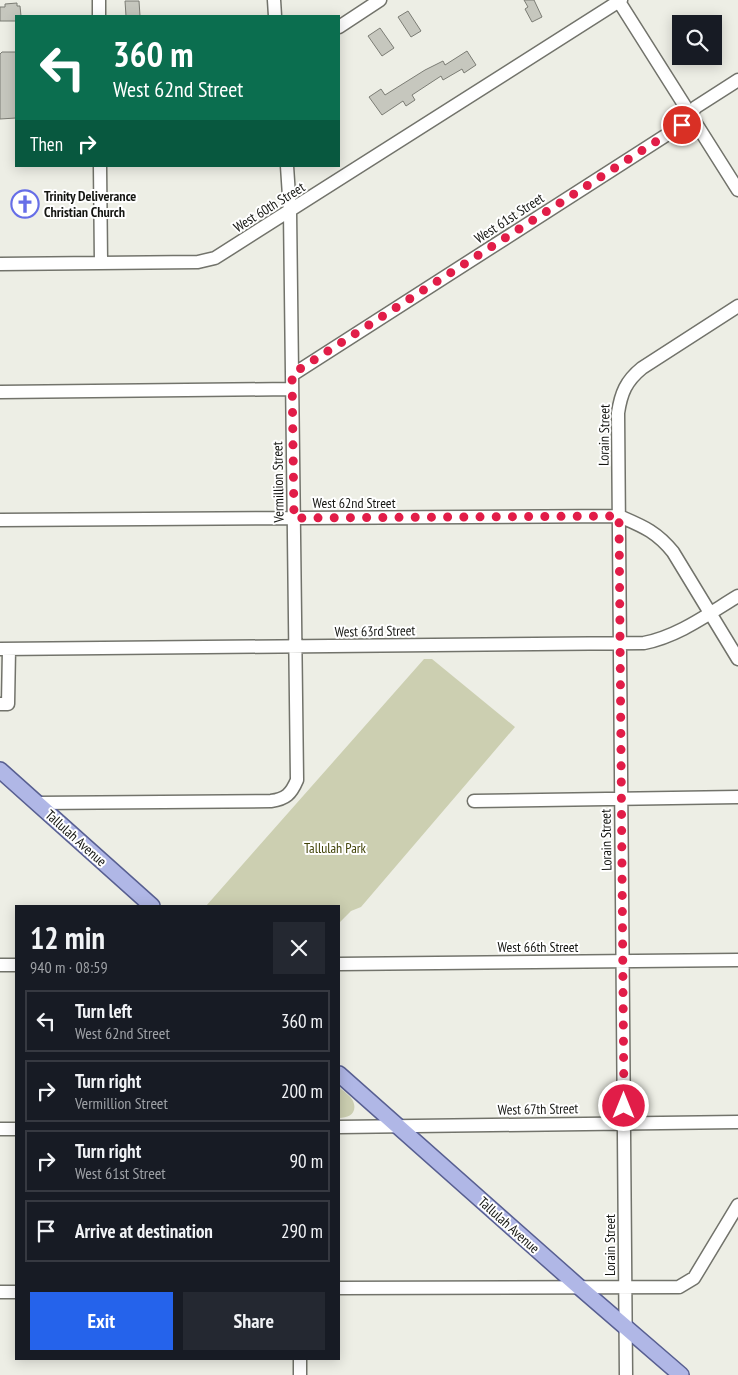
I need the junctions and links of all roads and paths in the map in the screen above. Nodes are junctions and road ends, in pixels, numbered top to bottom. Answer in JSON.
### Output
{"nodes":[{"id":1,"x":99,"y":0,"type":"edge"},
{"id":2,"x":274,"y":0,"type":"edge"},
{"id":3,"x":380,"y":0,"type":"edge"},
{"id":4,"x":619,"y":0,"type":"edge"},
{"id":5,"x":99,"y":15,"type":"edge"},
{"id":6,"x":275,"y":15,"type":"edge"},
{"id":7,"x":340,"y":25,"type":"edge"},
{"id":8,"x":738,"y":80,"type":"edge"},
{"id":9,"x":690,"y":115,"type":"junction"},
{"id":10,"x":100,"y":167,"type":"edge"},
{"id":11,"x":287,"y":167,"type":"edge"},
{"id":12,"x":738,"y":190,"type":"edge"},
{"id":13,"x":290,"y":211,"type":"junction"},
{"id":14,"x":101,"y":262,"type":"junction"},
{"id":15,"x":0,"y":264,"type":"edge"},
{"id":16,"x":738,"y":306,"type":"edge"},
{"id":17,"x":292,"y":374,"type":"junction"},
{"id":18,"x":292,"y":389,"type":"junction"},
{"id":19,"x":0,"y":392,"type":"edge"},
{"id":20,"x":619,"y":516,"type":"junction"},
{"id":21,"x":294,"y":518,"type":"junction"},
{"id":22,"x":0,"y":520,"type":"edge"},
{"id":23,"x":738,"y":596,"type":"edge"},
{"id":24,"x":710,"y":613,"type":"junction"},
{"id":25,"x":620,"y":643,"type":"junction"},
{"id":26,"x":294,"y":647,"type":"junction"},
{"id":27,"x":4,"y":649,"type":"edge"},
{"id":28,"x":738,"y":659,"type":"edge"},
{"id":29,"x":0,"y":704,"type":"edge"},
{"id":30,"x":0,"y":770,"type":"edge"},
{"id":31,"x":738,"y":797,"type":"edge"},
{"id":32,"x":620,"y":798,"type":"junction"},
{"id":33,"x":474,"y":800,"type":"dead end"},
{"id":34,"x":37,"y":803,"type":"junction"},
{"id":35,"x":151,"y":905,"type":"edge"},
{"id":36,"x":738,"y":960,"type":"edge"},
{"id":37,"x":623,"y":961,"type":"junction"},
{"id":38,"x":340,"y":964,"type":"edge"},
{"id":39,"x":0,"y":965,"type":"edge"},
{"id":40,"x":15,"y":965,"type":"edge"},
{"id":41,"x":340,"y":1075,"type":"edge"},
{"id":42,"x":738,"y":1122,"type":"edge"},
{"id":43,"x":624,"y":1124,"type":"junction"},
{"id":44,"x":340,"y":1126,"type":"edge"},
{"id":45,"x":396,"y":1126,"type":"junction"},
{"id":46,"x":15,"y":1129,"type":"edge"},
{"id":47,"x":0,"y":1130,"type":"edge"},
{"id":48,"x":738,"y":1205,"type":"edge"},
{"id":49,"x":578,"y":1286,"type":"junction"},
{"id":50,"x":625,"y":1286,"type":"junction"},
{"id":51,"x":340,"y":1288,"type":"edge"},
{"id":52,"x":0,"y":1292,"type":"edge"},
{"id":53,"x":15,"y":1292,"type":"edge"},
{"id":54,"x":626,"y":1328,"type":"junction"},
{"id":55,"x":300,"y":1360,"type":"edge"},
{"id":56,"x":300,"y":1375,"type":"edge"},
{"id":57,"x":626,"y":1375,"type":"edge"},
{"id":58,"x":681,"y":1375,"type":"edge"}],
"edges":[{"from":1,"to":5,"type":"street"},
{"from":2,"to":6,"type":"street"},
{"from":3,"to":7,"type":"street"},
{"from":4,"to":9,"type":"street"},
{"from":4,"to":13,"type":"street","name":"West 60th Street"},
{"from":8,"to":9,"type":"street","name":"West 61st Street"},
{"from":9,"to":12,"type":"street"},
{"from":9,"to":17,"type":"street","name":"West 61st Street"},
{"from":10,"to":14,"type":"street"},
{"from":11,"to":13,"type":"street","name":"Vermillion Street"},
{"from":13,"to":14,"type":"street","name":"West 60th Street"},
{"from":13,"to":17,"type":"street","name":"Vermillion Street"},
{"from":14,"to":15,"type":"street","name":"West 60th Street"},
{"from":16,"to":20,"type":"street","name":"Lorain Street"},
{"from":17,"to":18,"type":"street","name":"Vermillion Street"},
{"from":18,"to":19,"type":"street"},
{"from":18,"to":21,"type":"street","name":"Vermillion Street"},
{"from":20,"to":21,"type":"street","name":"West 62nd Street"},
{"from":20,"to":24,"type":"street"},
{"from":20,"to":25,"type":"street","name":"Lorain Street"},
{"from":21,"to":22,"type":"street","name":"West 62nd Street"},
{"from":21,"to":26,"type":"street","name":"Vermillion Street"},
{"from":23,"to":24,"type":"street","name":"West 63rd Street"},
{"from":24,"to":25,"type":"street","name":"West 63rd Street"},
{"from":24,"to":28,"type":"street"},
{"from":25,"to":26,"type":"street","name":"West 63rd Street"},
{"from":25,"to":32,"type":"street","name":"Lorain Street"},
{"from":26,"to":27,"type":"street","name":"West 63rd Street"},
{"from":26,"to":34,"type":"street","name":"Vermillion Street"},
{"from":27,"to":29,"type":"street"},
{"from":30,"to":34,"type":"main road","name":"Tallulah Avenue"},
{"from":31,"to":32,"type":"street"},
{"from":32,"to":33,"type":"street"},
{"from":32,"to":37,"type":"street","name":"Lorain Street"},
{"from":34,"to":35,"type":"main road","name":"Tallulah Avenue"},
{"from":36,"to":37,"type":"street","name":"West 66th Street"},
{"from":37,"to":38,"type":"street","name":"West 66th Street"},
{"from":37,"to":43,"type":"street","name":"Lorain Street"},
{"from":39,"to":40,"type":"street"},
{"from":41,"to":45,"type":"main road","name":"Tallulah Avenue"},
{"from":42,"to":43,"type":"street","name":"West 67th Street"},
{"from":43,"to":45,"type":"street","name":"West 67th Street"},
{"from":43,"to":50,"type":"street","name":"Lorain Street"},
{"from":44,"to":45,"type":"street","name":"West 67th Street"},
{"from":45,"to":49,"type":"main road","name":"Tallulah Avenue"},
{"from":46,"to":47,"type":"street"},
{"from":48,"to":50,"type":"street"},
{"from":49,"to":50,"type":"street"},
{"from":49,"to":51,"type":"street"},
{"from":49,"to":54,"type":"main road","name":"Tallulah Avenue"},
{"from":50,"to":54,"type":"street","name":"Lorain Street"},
{"from":52,"to":53,"type":"street"},
{"from":54,"to":57,"type":"street","name":"Lorain Street"},
{"from":54,"to":58,"type":"main road","name":"Tallulah Avenue"},
{"from":55,"to":56,"type":"street"}]}
